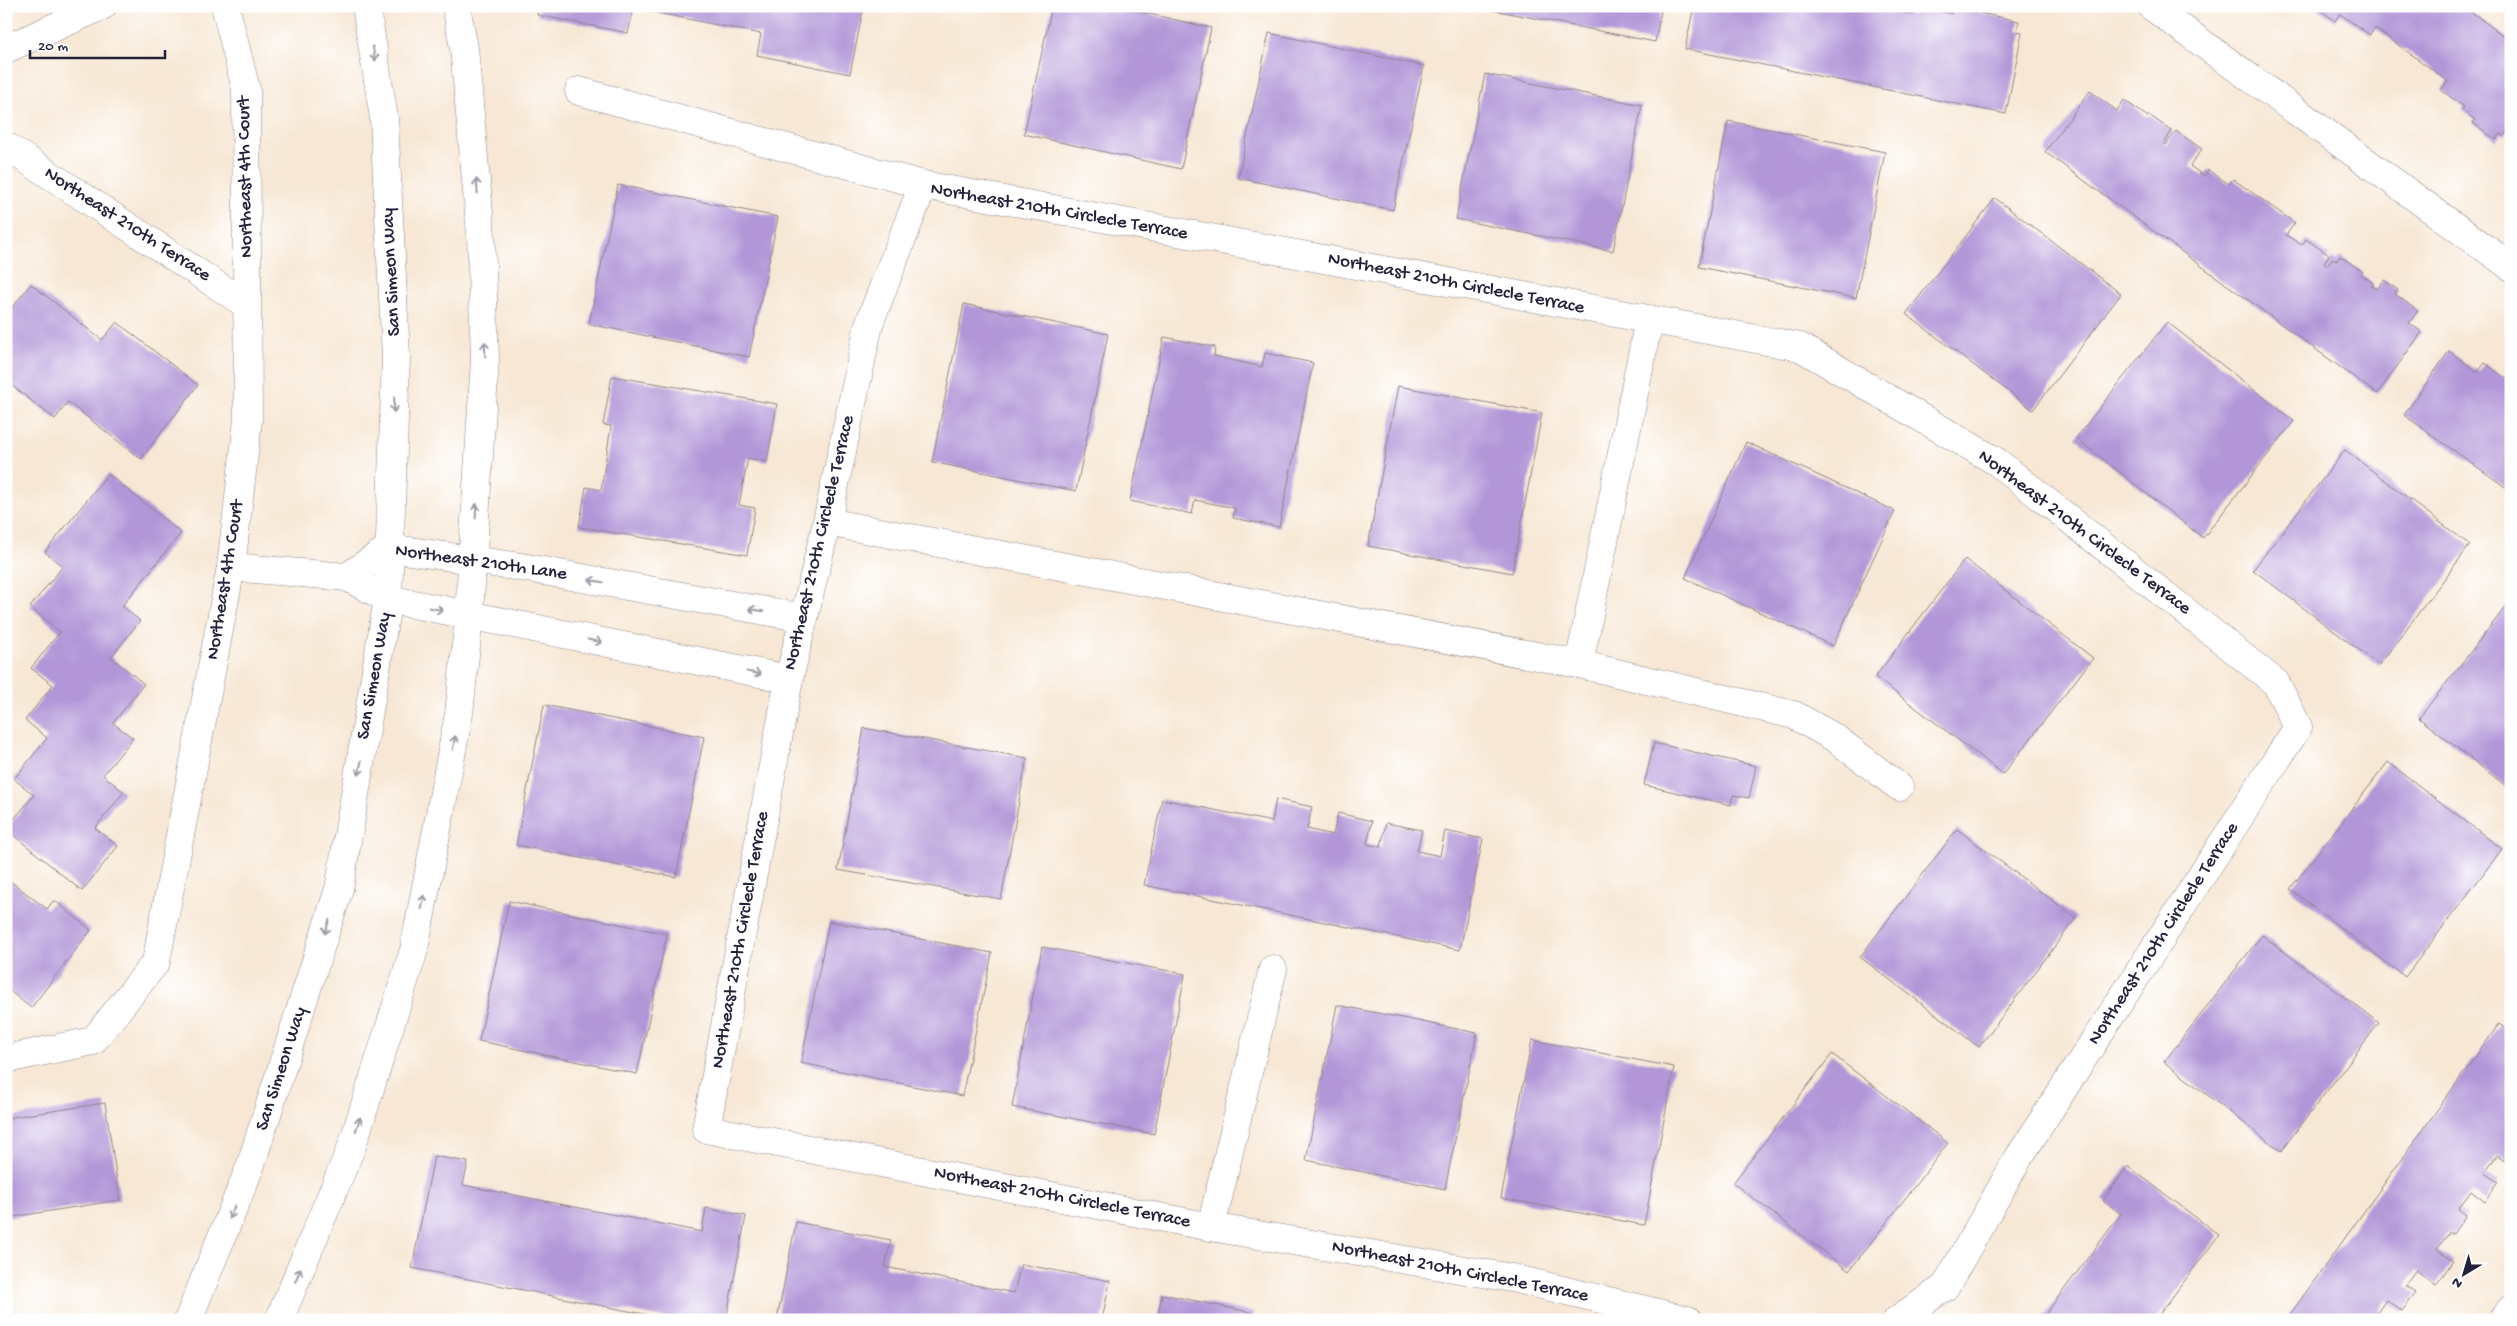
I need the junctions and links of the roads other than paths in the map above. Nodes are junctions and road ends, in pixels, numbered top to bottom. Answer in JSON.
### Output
{"nodes":[{"id":1,"x":102,"y":6,"type":"edge"},
{"id":2,"x":225,"y":6,"type":"edge"},
{"id":3,"x":366,"y":6,"type":"edge"},
{"id":4,"x":456,"y":6,"type":"edge"},
{"id":5,"x":2151,"y":6,"type":"edge"},
{"id":6,"x":6,"y":49,"type":"edge"},
{"id":7,"x":579,"y":90,"type":"dead end"},
{"id":8,"x":6,"y":146,"type":"edge"},
{"id":9,"x":923,"y":185,"type":"junction"},
{"id":10,"x":2511,"y":267,"type":"edge"},
{"id":11,"x":247,"y":305,"type":"junction"},
{"id":12,"x":1649,"y":320,"type":"junction"},
{"id":13,"x":827,"y":522,"type":"junction"},
{"id":14,"x":389,"y":548,"type":"junction"},
{"id":15,"x":473,"y":560,"type":"junction"},
{"id":16,"x":232,"y":566,"type":"junction"},
{"id":17,"x":347,"y":577,"type":"junction"},
{"id":18,"x":388,"y":599,"type":"junction"},
{"id":19,"x":470,"y":616,"type":"junction"},
{"id":20,"x":804,"y":618,"type":"junction"},
{"id":21,"x":1579,"y":664,"type":"junction"},
{"id":22,"x":788,"y":679,"type":"junction"},
{"id":23,"x":1899,"y":787,"type":"dead end"},
{"id":24,"x":1273,"y":969,"type":"dead end"},
{"id":25,"x":6,"y":1058,"type":"edge"},
{"id":26,"x":1211,"y":1227,"type":"junction"},
{"id":27,"x":2511,"y":1309,"type":"edge"},
{"id":28,"x":188,"y":1320,"type":"edge"},
{"id":29,"x":279,"y":1320,"type":"edge"},
{"id":30,"x":1688,"y":1320,"type":"edge"},
{"id":31,"x":1898,"y":1320,"type":"edge"},
{"id":32,"x":2502,"y":1320,"type":"edge"}],
"edges":[{"from":1,"to":6,"type":"street"},
{"from":2,"to":11,"type":"street","name":"Northeast 4th Court"},
{"from":3,"to":14,"type":"street","name":"San Simeon Way","one_way":true},
{"from":15,"to":4,"type":"street","one_way":true},
{"from":5,"to":10,"type":"street"},
{"from":7,"to":9,"type":"street"},
{"from":8,"to":11,"type":"street","name":"Northeast 210th Terrace"},
{"from":9,"to":12,"type":"street","name":"Northeast 210th Circlecle Terrace"},
{"from":9,"to":13,"type":"street","name":"Northeast 210th Circlecle Terrace"},
{"from":11,"to":16,"type":"street","name":"Northeast 4th Court"},
{"from":12,"to":21,"type":"street"},
{"from":12,"to":31,"type":"street","name":"Northeast 210th Circlecle Terrace"},
{"from":13,"to":20,"type":"street","name":"Northeast 210th Circlecle Terrace"},
{"from":13,"to":21,"type":"street"},
{"from":14,"to":15,"type":"street","name":"Northeast 210th Lane"},
{"from":14,"to":17,"type":"street","name":"Northeast 210th Lane"},
{"from":14,"to":18,"type":"street","name":"San Simeon Way"},
{"from":15,"to":19,"type":"street"},
{"from":20,"to":15,"type":"street","name":"Northeast 210th Lane","one_way":true},
{"from":16,"to":17,"type":"street"},
{"from":16,"to":25,"type":"street","name":"Northeast 4th Court"},
{"from":17,"to":18,"type":"street"},
{"from":18,"to":19,"type":"street","one_way":true},
{"from":18,"to":28,"type":"street","name":"San Simeon Way","one_way":true},
{"from":19,"to":22,"type":"street","one_way":true},
{"from":29,"to":19,"type":"street","one_way":true},
{"from":20,"to":22,"type":"street","name":"Northeast 210th Circlecle Terrace"},
{"from":21,"to":23,"type":"street"},
{"from":22,"to":26,"type":"street","name":"Northeast 210th Circlecle Terrace"},
{"from":24,"to":26,"type":"street"},
{"from":26,"to":30,"type":"street","name":"Northeast 210th Circlecle Terrace"},
{"from":27,"to":32,"type":"street"}]}
